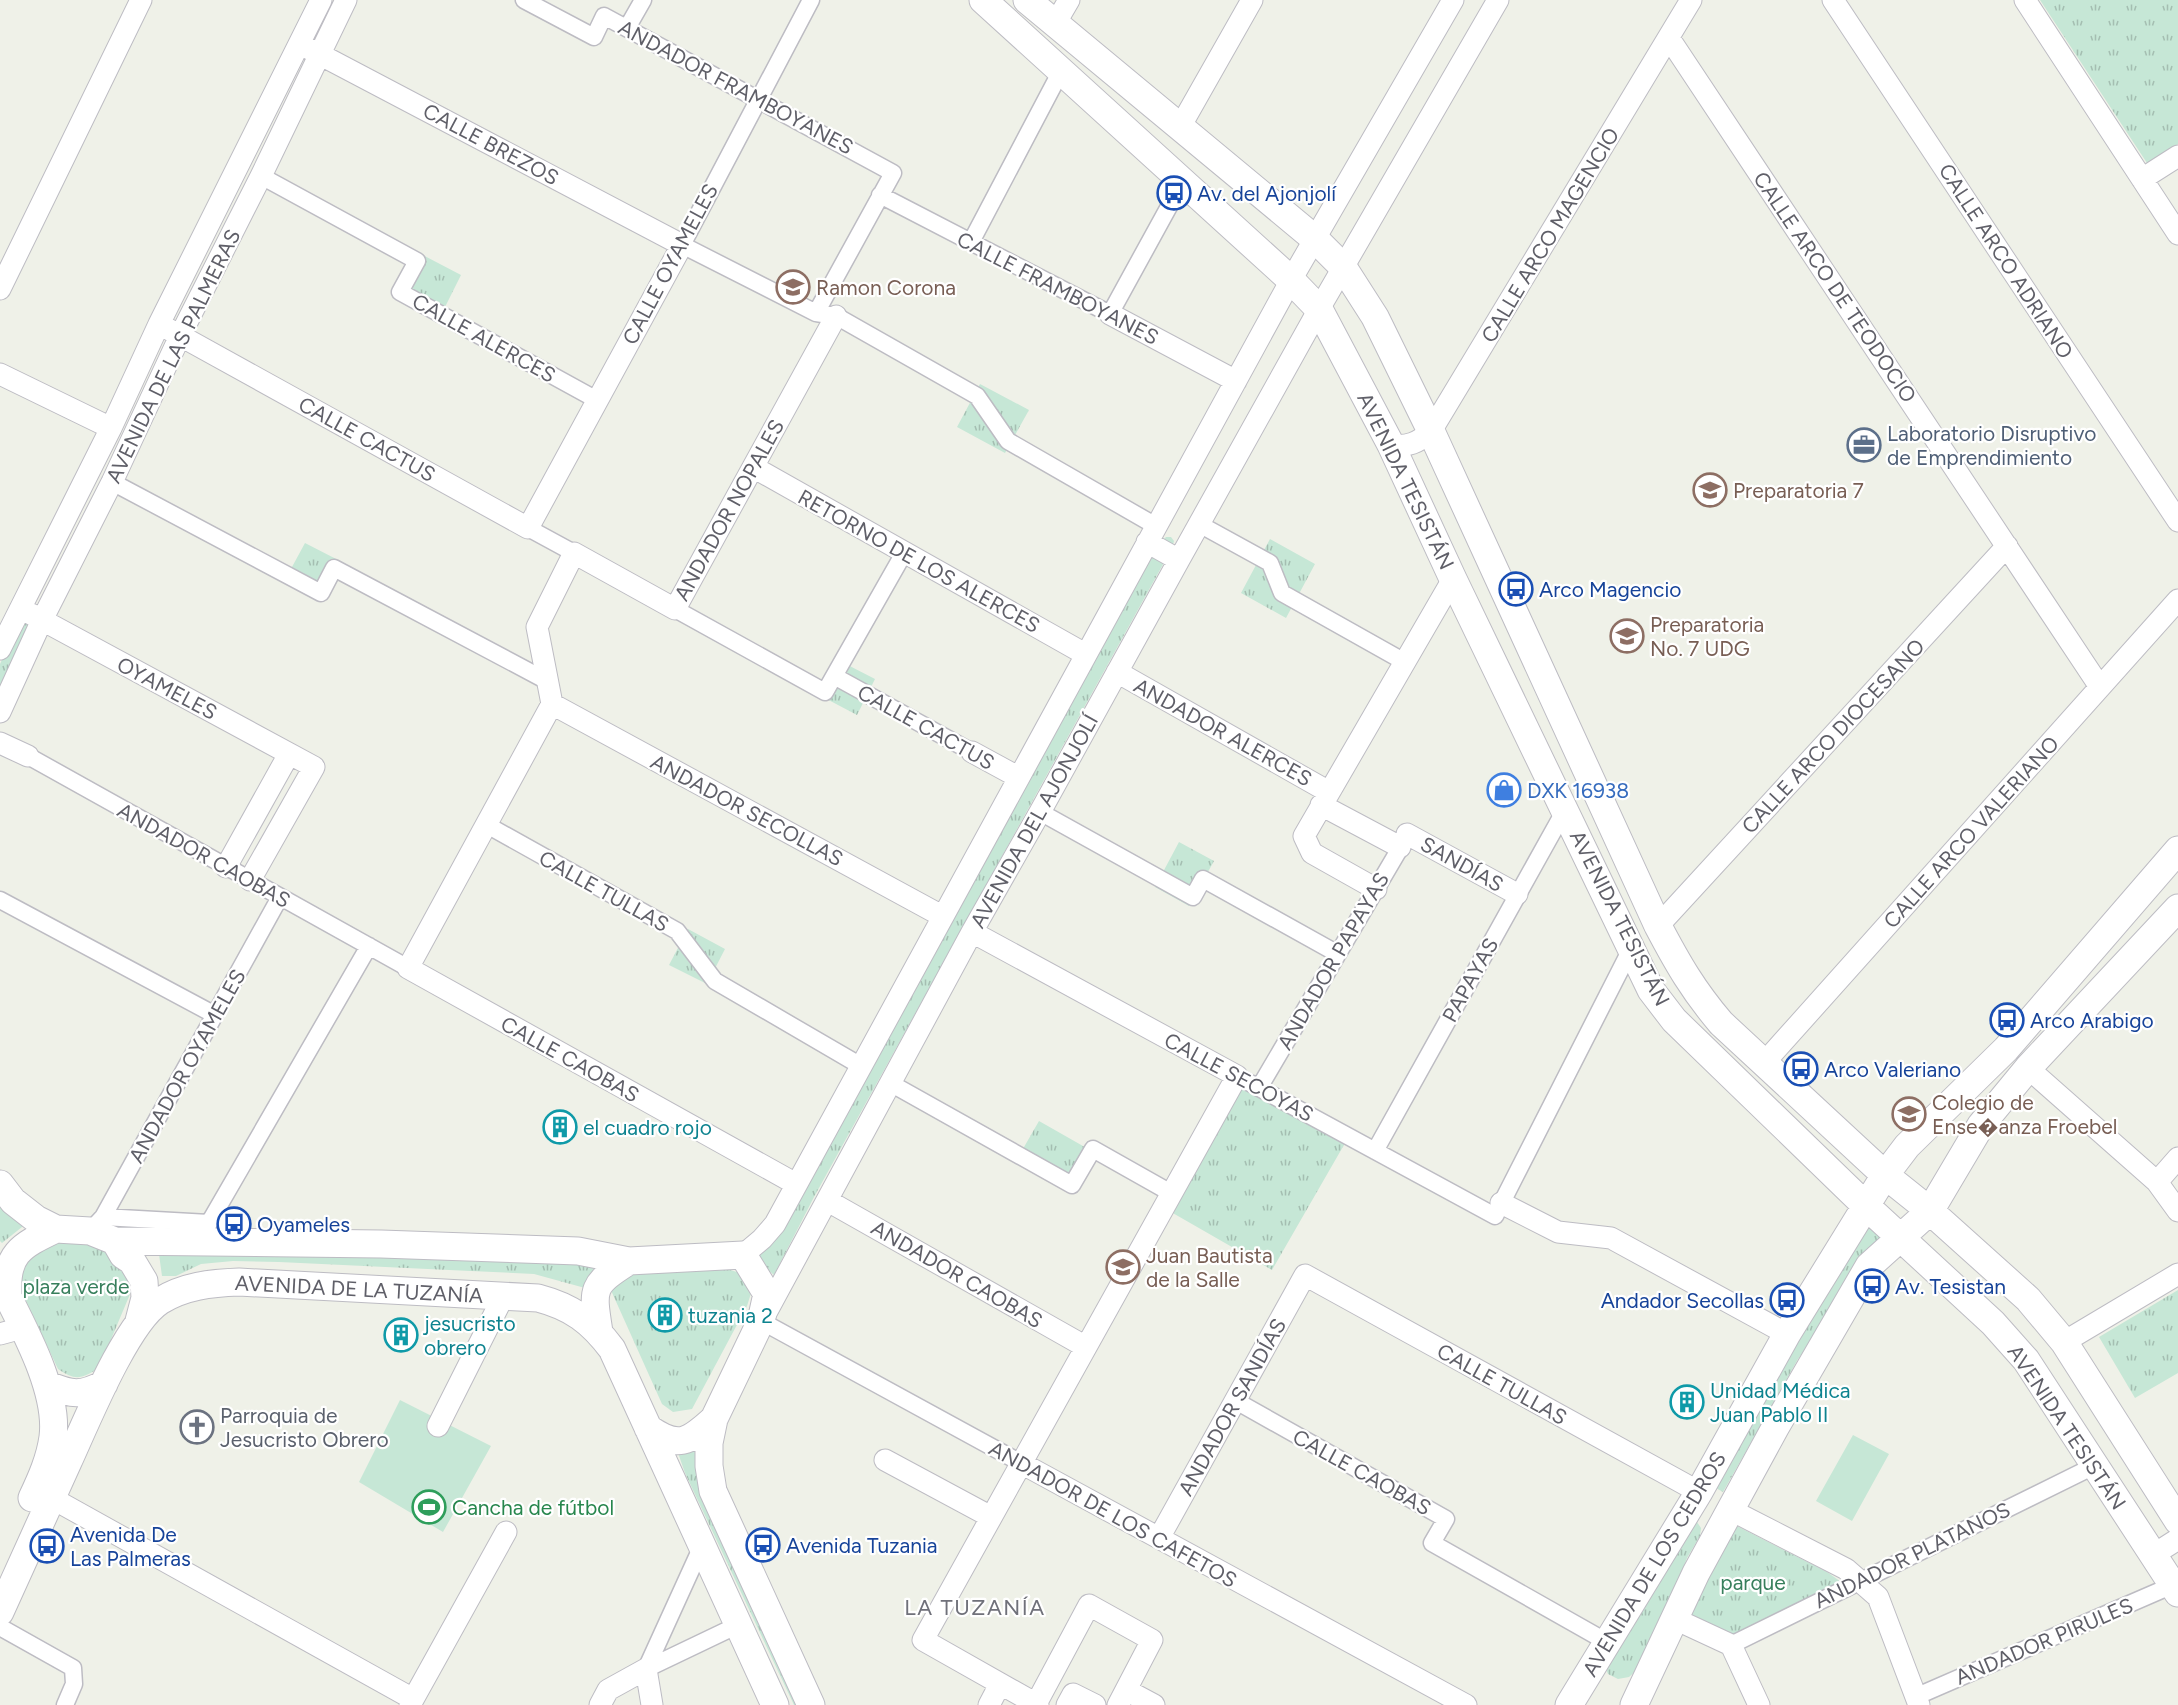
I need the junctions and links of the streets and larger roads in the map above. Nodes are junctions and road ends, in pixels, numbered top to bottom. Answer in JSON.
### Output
{"nodes":[{"id":1,"x":141,"y":0,"type":"edge"},
{"id":2,"x":321,"y":0,"type":"edge"},
{"id":3,"x":346,"y":0,"type":"edge"},
{"id":4,"x":524,"y":0,"type":"edge"},
{"id":5,"x":642,"y":0,"type":"edge"},
{"id":6,"x":811,"y":0,"type":"edge"},
{"id":7,"x":984,"y":0,"type":"edge"},
{"id":8,"x":1027,"y":0,"type":"edge"},
{"id":9,"x":1069,"y":0,"type":"edge"},
{"id":10,"x":1252,"y":0,"type":"edge"},
{"id":11,"x":1453,"y":0,"type":"edge"},
{"id":12,"x":1498,"y":0,"type":"edge"},
{"id":13,"x":1691,"y":0,"type":"edge"},
{"id":14,"x":1833,"y":0,"type":"edge"},
{"id":15,"x":2025,"y":0,"type":"edge"},
{"id":16,"x":1055,"y":24,"type":"junction"},
{"id":17,"x":627,"y":28,"type":"junction"},
{"id":18,"x":1669,"y":38,"type":"junction"},
{"id":19,"x":300,"y":44,"type":"junction"},
{"id":20,"x":320,"y":54,"type":"junction"},
{"id":21,"x":1061,"y":71,"type":"junction"},
{"id":22,"x":758,"y":98,"type":"junction"},
{"id":23,"x":1180,"y":127,"type":"junction"},
{"id":24,"x":2178,"y":156,"type":"edge"},
{"id":25,"x":892,"y":173,"type":"joint"},
{"id":26,"x":261,"y":176,"type":"junction"},
{"id":27,"x":2142,"y":179,"type":"junction"},
{"id":28,"x":1183,"y":181,"type":"junction"},
{"id":29,"x":880,"y":195,"type":"junction"},
{"id":30,"x":2178,"y":234,"type":"edge"},
{"id":31,"x":1315,"y":239,"type":"junction"},
{"id":32,"x":971,"y":242,"type":"junction"},
{"id":33,"x":682,"y":245,"type":"junction"},
{"id":34,"x":1343,"y":267,"type":"junction"},
{"id":35,"x":1291,"y":279,"type":"junction"},
{"id":36,"x":0,"y":289,"type":"edge"},
{"id":37,"x":1319,"y":309,"type":"junction"},
{"id":38,"x":826,"y":314,"type":"junction"},
{"id":39,"x":1110,"y":314,"type":"junction"},
{"id":40,"x":159,"y":324,"type":"junction"},
{"id":41,"x":180,"y":336,"type":"junction"},
{"id":42,"x":0,"y":374,"type":"edge"},
{"id":43,"x":1236,"y":381,"type":"junction"},
{"id":44,"x":597,"y":400,"type":"junction"},
{"id":45,"x":111,"y":428,"type":"junction"},
{"id":46,"x":1431,"y":431,"type":"junction"},
{"id":47,"x":1391,"y":445,"type":"junction"},
{"id":48,"x":753,"y":467,"type":"junction"},
{"id":49,"x":112,"y":482,"type":"junction"},
{"id":50,"x":2178,"y":521,"type":"edge"},
{"id":51,"x":1199,"y":524,"type":"junction"},
{"id":52,"x":528,"y":528,"type":"junction"},
{"id":53,"x":1152,"y":534,"type":"junction"},
{"id":54,"x":2007,"y":546,"type":"junction"},
{"id":55,"x":574,"y":553,"type":"junction"},
{"id":56,"x":904,"y":553,"type":"junction"},
{"id":57,"x":1179,"y":560,"type":"junction"},
{"id":58,"x":1453,"y":579,"type":"junction"},
{"id":59,"x":2178,"y":600,"type":"edge"},
{"id":60,"x":20,"y":608,"type":"junction"},
{"id":61,"x":675,"y":609,"type":"junction"},
{"id":62,"x":42,"y":620,"type":"junction"},
{"id":63,"x":0,"y":650,"type":"edge"},
{"id":64,"x":1085,"y":654,"type":"junction"},
{"id":65,"x":1403,"y":662,"type":"junction"},
{"id":66,"x":1117,"y":672,"type":"junction"},
{"id":67,"x":834,"y":676,"type":"junction"},
{"id":68,"x":547,"y":681,"type":"junction"},
{"id":69,"x":2100,"y":687,"type":"junction"},
{"id":70,"x":552,"y":704,"type":"junction"},
{"id":71,"x":0,"y":712,"type":"edge"},
{"id":72,"x":0,"y":743,"type":"edge"},
{"id":73,"x":972,"y":752,"type":"joint"},
{"id":74,"x":289,"y":754,"type":"junction"},
{"id":75,"x":27,"y":756,"type":"joint"},
{"id":76,"x":1018,"y":777,"type":"junction"},
{"id":77,"x":1325,"y":799,"type":"junction"},
{"id":78,"x":1564,"y":810,"type":"junction"},
{"id":79,"x":1040,"y":812,"type":"junction"},
{"id":80,"x":487,"y":825,"type":"junction"},
{"id":81,"x":1404,"y":841,"type":"junction"},
{"id":82,"x":2178,"y":850,"type":"edge"},
{"id":83,"x":226,"y":867,"type":"junction"},
{"id":84,"x":250,"y":880,"type":"junction"},
{"id":85,"x":1376,"y":889,"type":"junction"},
{"id":86,"x":1517,"y":894,"type":"junction"},
{"id":87,"x":280,"y":897,"type":"junction"},
{"id":88,"x":1646,"y":899,"type":"junction"},
{"id":89,"x":0,"y":900,"type":"edge"},
{"id":90,"x":2178,"y":908,"type":"edge"},
{"id":91,"x":942,"y":916,"type":"junction"},
{"id":92,"x":1616,"y":916,"type":"junction"},
{"id":93,"x":1658,"y":926,"type":"junction"},
{"id":94,"x":972,"y":932,"type":"junction"},
{"id":95,"x":369,"y":946,"type":"junction"},
{"id":96,"x":1631,"y":949,"type":"junction"},
{"id":97,"x":1338,"y":954,"type":"junction"},
{"id":98,"x":408,"y":968,"type":"junction"},
{"id":99,"x":215,"y":1015,"type":"junction"},
{"id":100,"x":1764,"y":1063,"type":"junction"},
{"id":101,"x":861,"y":1066,"type":"junction"},
{"id":102,"x":2028,"y":1068,"type":"junction"},
{"id":103,"x":1237,"y":1076,"type":"junction"},
{"id":104,"x":890,"y":1083,"type":"junction"},
{"id":105,"x":1259,"y":1088,"type":"junction"},
{"id":106,"x":1375,"y":1151,"type":"junction"},
{"id":107,"x":2178,"y":1158,"type":"edge"},
{"id":108,"x":1885,"y":1175,"type":"junction"},
{"id":109,"x":2157,"y":1182,"type":"junction"},
{"id":110,"x":0,"y":1185,"type":"edge"},
{"id":111,"x":796,"y":1185,"type":"junction"},
{"id":112,"x":1171,"y":1193,"type":"junction"},
{"id":113,"x":828,"y":1201,"type":"junction"},
{"id":114,"x":1501,"y":1203,"type":"junction"},
{"id":115,"x":1865,"y":1205,"type":"junction"},
{"id":116,"x":1930,"y":1211,"type":"junction"},
{"id":117,"x":2178,"y":1211,"type":"edge"},
{"id":118,"x":96,"y":1224,"type":"junction"},
{"id":119,"x":56,"y":1229,"type":"junction"},
{"id":120,"x":206,"y":1232,"type":"junction"},
{"id":121,"x":1899,"y":1237,"type":"junction"},
{"id":122,"x":115,"y":1241,"type":"junction"},
{"id":123,"x":743,"y":1255,"type":"junction"},
{"id":124,"x":629,"y":1261,"type":"junction"},
{"id":125,"x":2178,"y":1274,"type":"edge"},
{"id":126,"x":1305,"y":1275,"type":"joint"},
{"id":127,"x":4,"y":1289,"type":"edge"},
{"id":128,"x":503,"y":1297,"type":"junction"},
{"id":129,"x":139,"y":1322,"type":"junction"},
{"id":130,"x":761,"y":1322,"type":"junction"},
{"id":131,"x":11,"y":1331,"type":"edge"},
{"id":132,"x":599,"y":1332,"type":"junction"},
{"id":133,"x":1787,"y":1334,"type":"junction"},
{"id":134,"x":2064,"y":1342,"type":"junction"},
{"id":135,"x":1086,"y":1347,"type":"junction"},
{"id":136,"x":104,"y":1384,"type":"junction"},
{"id":137,"x":48,"y":1385,"type":"junction"},
{"id":138,"x":1236,"y":1401,"type":"junction"},
{"id":139,"x":714,"y":1419,"type":"junction"},
{"id":140,"x":438,"y":1426,"type":"dead end"},
{"id":141,"x":648,"y":1428,"type":"junction"},
{"id":142,"x":885,"y":1460,"type":"dead end"},
{"id":143,"x":1021,"y":1463,"type":"junction"},
{"id":144,"x":2094,"y":1466,"type":"junction"},
{"id":145,"x":1699,"y":1492,"type":"junction"},
{"id":146,"x":44,"y":1494,"type":"junction"},
{"id":147,"x":1731,"y":1510,"type":"junction"},
{"id":148,"x":991,"y":1517,"type":"junction"},
{"id":149,"x":2178,"y":1521,"type":"edge"},
{"id":150,"x":506,"y":1532,"type":"dead end"},
{"id":151,"x":1159,"y":1538,"type":"junction"},
{"id":152,"x":2178,"y":1539,"type":"edge"},
{"id":153,"x":702,"y":1546,"type":"junction"},
{"id":154,"x":2153,"y":1555,"type":"junction"},
{"id":155,"x":0,"y":1571,"type":"edge"},
{"id":156,"x":1861,"y":1581,"type":"junction"},
{"id":157,"x":2176,"y":1589,"type":"edge"},
{"id":158,"x":0,"y":1612,"type":"edge"},
{"id":159,"x":1675,"y":1618,"type":"junction"},
{"id":160,"x":738,"y":1625,"type":"junction"},
{"id":161,"x":0,"y":1627,"type":"edge"},
{"id":162,"x":1608,"y":1642,"type":"junction"},
{"id":163,"x":1731,"y":1645,"type":"junction"},
{"id":164,"x":646,"y":1669,"type":"junction"},
{"id":165,"x":1000,"y":1684,"type":"junction"},
{"id":166,"x":1122,"y":1697,"type":"edge"},
{"id":167,"x":1580,"y":1701,"type":"edge"},
{"id":168,"x":1917,"y":1701,"type":"edge"},
{"id":169,"x":411,"y":1702,"type":"edge"},
{"id":170,"x":1037,"y":1704,"type":"edge"},
{"id":171,"x":65,"y":1705,"type":"edge"},
{"id":172,"x":600,"y":1705,"type":"edge"},
{"id":173,"x":652,"y":1705,"type":"edge"},
{"id":174,"x":775,"y":1705,"type":"edge"},
{"id":175,"x":811,"y":1705,"type":"edge"},
{"id":176,"x":989,"y":1705,"type":"edge"},
{"id":177,"x":1067,"y":1705,"type":"edge"},
{"id":178,"x":1095,"y":1705,"type":"edge"},
{"id":179,"x":1154,"y":1705,"type":"edge"},
{"id":180,"x":1466,"y":1705,"type":"edge"},
{"id":181,"x":1634,"y":1705,"type":"edge"},
{"id":182,"x":1759,"y":1705,"type":"edge"}],
"edges":[{"from":1,"to":36,"type":"street"},
{"from":2,"to":19,"type":"street","name":"AVENIDA DE LAS PALMERAS"},
{"from":3,"to":20,"type":"street","name":"AVENIDA DE LAS PALMERAS"},
{"from":4,"to":17,"type":"street","name":"ANDADOR FRAMBOYANES"},
{"from":5,"to":17,"type":"street"},
{"from":6,"to":22,"type":"street","name":"CALLE OYAMELES"},
{"from":7,"to":21,"type":"street","name":"AVENIDA TESISTÁN"},
{"from":8,"to":16,"type":"street","name":"AVENIDA TESISTÁN"},
{"from":9,"to":16,"type":"street"},
{"from":10,"to":23,"type":"street"},
{"from":11,"to":31,"type":"street","name":"AVENIDA DEL AJONJOLÍ"},
{"from":12,"to":34,"type":"street","name":"AVENIDA DEL AJONJOLÍ"},
{"from":13,"to":18,"type":"street","name":"CALLE ARCO MAGENCIO"},
{"from":14,"to":50,"type":"street","name":"CALLE ARCO ADRIANO"},
{"from":15,"to":27,"type":"street"},
{"from":16,"to":23,"type":"street","name":"AVENIDA TESISTÁN"},
{"from":17,"to":22,"type":"street","name":"ANDADOR FRAMBOYANES"},
{"from":18,"to":46,"type":"street","name":"CALLE ARCO MAGENCIO"},
{"from":18,"to":54,"type":"street","name":"CALLE ARCO DE TEODOCIO"},
{"from":19,"to":20,"type":"street","name":"CALLE BREZOS"},
{"from":19,"to":40,"type":"street","name":"AVENIDA DE LAS PALMERAS"},
{"from":20,"to":26,"type":"street","name":"AVENIDA DE LAS PALMERAS"},
{"from":20,"to":33,"type":"street","name":"CALLE BREZOS"},
{"from":21,"to":28,"type":"street","name":"AVENIDA TESISTÁN"},
{"from":21,"to":32,"type":"street"},
{"from":22,"to":25,"type":"street","name":"ANDADOR FRAMBOYANES"},
{"from":22,"to":33,"type":"street","name":"CALLE OYAMELES"},
{"from":23,"to":31,"type":"street","name":"AVENIDA TESISTÁN"},
{"from":24,"to":27,"type":"street"},
{"from":25,"to":29,"type":"street","name":"ANDADOR NOPALES"},
{"from":26,"to":41,"type":"street","name":"AVENIDA DE LAS PALMERAS"},
{"from":26,"to":44,"type":"street","name":"CALLE ALERCES"},
{"from":27,"to":30,"type":"street"},
{"from":28,"to":35,"type":"street","name":"AVENIDA TESISTÁN"},
{"from":28,"to":39,"type":"street"},
{"from":29,"to":32,"type":"street","name":"CALLE FRAMBOYANES"},
{"from":29,"to":38,"type":"street","name":"ANDADOR NOPALES"},
{"from":31,"to":34,"type":"street","name":"AVENIDA TESISTÁN"},
{"from":31,"to":35,"type":"street","name":"AVENIDA DEL AJONJOLÍ"},
{"from":32,"to":39,"type":"street","name":"CALLE FRAMBOYANES"},
{"from":33,"to":38,"type":"street"},
{"from":33,"to":44,"type":"street","name":"CALLE OYAMELES"},
{"from":34,"to":37,"type":"street","name":"AVENIDA DEL AJONJOLÍ"},
{"from":34,"to":46,"type":"street","name":"AVENIDA TESISTÁN"},
{"from":35,"to":37,"type":"street","name":"AVENIDA TESISTÁN"},
{"from":35,"to":43,"type":"street","name":"AVENIDA DEL AJONJOLÍ"},
{"from":37,"to":47,"type":"street","name":"AVENIDA TESISTÁN"},
{"from":37,"to":51,"type":"street","name":"AVENIDA DEL AJONJOLÍ"},
{"from":38,"to":48,"type":"street","name":"ANDADOR NOPALES"},
{"from":38,"to":53,"type":"street"},
{"from":39,"to":43,"type":"street","name":"CALLE FRAMBOYANES"},
{"from":40,"to":41,"type":"street","name":"CALLE CACTUS"},
{"from":40,"to":45,"type":"street","name":"AVENIDA DE LAS PALMERAS"},
{"from":41,"to":49,"type":"street","name":"AVENIDA DE LAS PALMERAS"},
{"from":41,"to":52,"type":"street","name":"CALLE CACTUS"},
{"from":42,"to":45,"type":"street"},
{"from":43,"to":53,"type":"street","name":"AVENIDA DEL AJONJOLÍ"},
{"from":44,"to":52,"type":"street","name":"CALLE OYAMELES"},
{"from":45,"to":60,"type":"street","name":"AVENIDA DE LAS PALMERAS"},
{"from":46,"to":47,"type":"street","name":"CALLE ARCO MAGENCIO"},
{"from":46,"to":88,"type":"street","name":"AVENIDA TESISTÁN"},
{"from":47,"to":58,"type":"street","name":"AVENIDA TESISTÁN"},
{"from":48,"to":56,"type":"street","name":"RETORNO DE LOS ALERCES"},
{"from":48,"to":61,"type":"street","name":"ANDADOR NOPALES"},
{"from":49,"to":62,"type":"street","name":"AVENIDA DE LAS PALMERAS"},
{"from":49,"to":68,"type":"street"},
{"from":51,"to":57,"type":"street","name":"AVENIDA DEL AJONJOLÍ"},
{"from":51,"to":65,"type":"street"},
{"from":52,"to":55,"type":"street","name":"CALLE CACTUS"},
{"from":53,"to":57,"type":"street"},
{"from":53,"to":64,"type":"street","name":"AVENIDA DEL AJONJOLÍ"},
{"from":54,"to":69,"type":"street","name":"CALLE ARCO DE TEODOCIO"},
{"from":54,"to":93,"type":"street","name":"CALLE ARCO DIOCESANO"},
{"from":55,"to":61,"type":"street","name":"ANDADOR NOPALES"},
{"from":55,"to":68,"type":"street"},
{"from":56,"to":64,"type":"street","name":"RETORNO DE LOS ALERCES"},
{"from":56,"to":67,"type":"street","name":"CALLE CACTUS"},
{"from":57,"to":66,"type":"street","name":"AVENIDA DEL AJONJOLÍ"},
{"from":58,"to":65,"type":"street"},
{"from":58,"to":78,"type":"street","name":"AVENIDA TESISTÁN"},
{"from":59,"to":69,"type":"street","name":"CALLE ARCO VALERIANO"},
{"from":60,"to":62,"type":"street","name":"OYAMELES"},
{"from":60,"to":63,"type":"street","name":"AVENIDA DE LAS PALMERAS"},
{"from":61,"to":67,"type":"street","name":"CALLE CACTUS"},
{"from":62,"to":71,"type":"street","name":"AVENIDA DE LAS PALMERAS"},
{"from":62,"to":74,"type":"street","name":"OYAMELES"},
{"from":64,"to":76,"type":"street","name":"AVENIDA DEL AJONJOLÍ"},
{"from":65,"to":77,"type":"street"},
{"from":66,"to":77,"type":"street","name":"ANDADOR ALERCES"},
{"from":66,"to":79,"type":"street","name":"AVENIDA DEL AJONJOLÍ"},
{"from":67,"to":73,"type":"street","name":"CALLE CACTUS"},
{"from":68,"to":70,"type":"street"},
{"from":69,"to":100,"type":"street","name":"CALLE ARCO VALERIANO"},
{"from":70,"to":80,"type":"street"},
{"from":70,"to":91,"type":"street","name":"ANDADOR SECOLLAS"},
{"from":72,"to":75,"type":"street","name":"ANDADOR CAOBAS"},
{"from":73,"to":76,"type":"street","name":"CALLE CACTUS"},
{"from":74,"to":83,"type":"street"},
{"from":74,"to":84,"type":"street","name":"OYAMELES"},
{"from":75,"to":83,"type":"street","name":"ANDADOR CAOBAS"},
{"from":76,"to":91,"type":"street","name":"AVENIDA DEL AJONJOLÍ"},
{"from":77,"to":81,"type":"street","name":"SANDÍAS"},
{"from":77,"to":85,"type":"street"},
{"from":78,"to":86,"type":"street","name":"PAPAYAS"},
{"from":78,"to":92,"type":"street","name":"AVENIDA TESISTÁN"},
{"from":79,"to":94,"type":"street","name":"AVENIDA DEL AJONJOLÍ"},
{"from":79,"to":97,"type":"street"},
{"from":80,"to":98,"type":"street"},
{"from":80,"to":101,"type":"street","name":"CALLE TULLAS"},
{"from":81,"to":85,"type":"street","name":"ANDADOR PAPAYAS"},
{"from":81,"to":86,"type":"street","name":"SANDÍAS"},
{"from":82,"to":108,"type":"street","name":"AVENIDA DE LOS CEDROS"},
{"from":83,"to":84,"type":"street","name":"ANDADOR CAOBAS"},
{"from":84,"to":87,"type":"street","name":"ANDADOR CAOBAS"},
{"from":85,"to":97,"type":"street","name":"ANDADOR PAPAYAS"},
{"from":86,"to":106,"type":"street","name":"PAPAYAS"},
{"from":87,"to":95,"type":"street","name":"ANDADOR CAOBAS"},
{"from":87,"to":99,"type":"street","name":"ANDADOR OYAMELES"},
{"from":88,"to":92,"type":"street"},
{"from":88,"to":93,"type":"street","name":"AVENIDA TESISTÁN"},
{"from":89,"to":99,"type":"street"},
{"from":90,"to":102,"type":"street","name":"AVENIDA DE LOS CEDROS"},
{"from":91,"to":101,"type":"street","name":"AVENIDA DEL AJONJOLÍ"},
{"from":92,"to":96,"type":"street","name":"AVENIDA TESISTÁN"},
{"from":93,"to":100,"type":"street","name":"AVENIDA TESISTÁN"},
{"from":94,"to":103,"type":"street","name":"CALLE SECOYAS"},
{"from":94,"to":104,"type":"street","name":"AVENIDA DEL AJONJOLÍ"},
{"from":95,"to":98,"type":"street","name":"ANDADOR CAOBAS"},
{"from":95,"to":120,"type":"street"},
{"from":96,"to":114,"type":"street"},
{"from":96,"to":115,"type":"street","name":"AVENIDA TESISTÁN"},
{"from":97,"to":105,"type":"street","name":"ANDADOR PAPAYAS"},
{"from":98,"to":111,"type":"street","name":"CALLE CAOBAS"},
{"from":99,"to":118,"type":"street","name":"ANDADOR OYAMELES"},
{"from":100,"to":108,"type":"street","name":"AVENIDA TESISTÁN"},
{"from":101,"to":104,"type":"street"},
{"from":101,"to":111,"type":"street","name":"AVENIDA DEL AJONJOLÍ"},
{"from":102,"to":109,"type":"street"},
{"from":102,"to":116,"type":"street","name":"AVENIDA DE LOS CEDROS"},
{"from":103,"to":105,"type":"street","name":"CALLE SECOYAS"},
{"from":103,"to":112,"type":"street"},
{"from":104,"to":112,"type":"street"},
{"from":104,"to":113,"type":"street","name":"AVENIDA DEL AJONJOLÍ"},
{"from":105,"to":106,"type":"street","name":"CALLE SECOYAS"},
{"from":106,"to":114,"type":"street","name":"CALLE SECOYAS"},
{"from":107,"to":109,"type":"street"},
{"from":108,"to":115,"type":"street","name":"AVENIDA DE LOS CEDROS"},
{"from":108,"to":116,"type":"street","name":"AVENIDA TESISTÁN"},
{"from":109,"to":117,"type":"street"},
{"from":110,"to":119,"type":"street","name":"AVENIDA DE LA TUZANÍA"},
{"from":111,"to":123,"type":"street","name":"AVENIDA DEL AJONJOLÍ"},
{"from":112,"to":135,"type":"street"},
{"from":113,"to":130,"type":"street","name":"AVENIDA DEL AJONJOLÍ"},
{"from":113,"to":135,"type":"street","name":"ANDADOR CAOBAS"},
{"from":114,"to":133,"type":"street"},
{"from":115,"to":121,"type":"street","name":"AVENIDA TESISTÁN"},
{"from":115,"to":133,"type":"street","name":"AVENIDA DE LOS CEDROS"},
{"from":116,"to":121,"type":"street","name":"AVENIDA DE LOS CEDROS"},
{"from":116,"to":134,"type":"street","name":"AVENIDA TESISTÁN"},
{"from":118,"to":119,"type":"street","name":"AVENIDA DE LA TUZANÍA"},
{"from":118,"to":120,"type":"street"},
{"from":118,"to":122,"type":"street","name":"AVENIDA DE LA TUZANÍA"},
{"from":119,"to":127,"type":"street"},
{"from":120,"to":122,"type":"street","name":"AVENIDA DE LA TUZANÍA"},
{"from":120,"to":124,"type":"street","name":"AVENIDA DE LA TUZANÍA"},
{"from":121,"to":144,"type":"street","name":"AVENIDA TESISTÁN"},
{"from":121,"to":147,"type":"street","name":"AVENIDA DE LOS CEDROS"},
{"from":122,"to":129,"type":"street"},
{"from":123,"to":124,"type":"street","name":"AVENIDA DE LA TUZANÍA"},
{"from":123,"to":130,"type":"street"},
{"from":124,"to":132,"type":"street"},
{"from":125,"to":134,"type":"street"},
{"from":126,"to":138,"type":"street","name":"ANDADOR SANDÍAS"},
{"from":126,"to":145,"type":"street","name":"CALLE TULLAS"},
{"from":127,"to":131,"type":"street"},
{"from":128,"to":129,"type":"street","name":"AVENIDA DE LA TUZANÍA"},
{"from":128,"to":132,"type":"street","name":"AVENIDA DE LA TUZANÍA"},
{"from":128,"to":140,"type":"street"},
{"from":129,"to":136,"type":"street","name":"AVENIDA DE LA TUZANÍA"},
{"from":130,"to":139,"type":"street"},
{"from":130,"to":143,"type":"street","name":"ANDADOR DE LOS CAFETOS"},
{"from":131,"to":137,"type":"street"},
{"from":132,"to":141,"type":"street","name":"AVENIDA DE LA TUZANÍA"},
{"from":133,"to":145,"type":"street","name":"AVENIDA DE LOS CEDROS"},
{"from":134,"to":149,"type":"street","name":"AVENIDA TESISTÁN"},
{"from":135,"to":143,"type":"street"},
{"from":136,"to":137,"type":"street"},
{"from":136,"to":146,"type":"street","name":"AVENIDA DE LA TUZANÍA"},
{"from":137,"to":146,"type":"street"},
{"from":138,"to":151,"type":"street","name":"ANDADOR SANDÍAS"},
{"from":138,"to":162,"type":"street","name":"CALLE CAOBAS"},
{"from":139,"to":141,"type":"street"},
{"from":139,"to":175,"type":"street"},
{"from":141,"to":153,"type":"street","name":"AVENIDA DE LA TUZANÍA"},
{"from":142,"to":148,"type":"street"},
{"from":143,"to":148,"type":"street"},
{"from":143,"to":151,"type":"street","name":"ANDADOR DE LOS CAFETOS"},
{"from":144,"to":154,"type":"street","name":"AVENIDA TESISTÁN"},
{"from":144,"to":156,"type":"street","name":"ANDADOR PLATANOS"},
{"from":145,"to":162,"type":"street","name":"AVENIDA DE LOS CEDROS"},
{"from":146,"to":155,"type":"street"},
{"from":146,"to":158,"type":"street"},
{"from":146,"to":169,"type":"street"},
{"from":147,"to":156,"type":"street"},
{"from":147,"to":159,"type":"street","name":"AVENIDA DE LOS CEDROS"},
{"from":148,"to":165,"type":"street"},
{"from":150,"to":169,"type":"street"},
{"from":151,"to":180,"type":"street","name":"ANDADOR DE LOS CAFETOS"},
{"from":152,"to":154,"type":"street"},
{"from":153,"to":160,"type":"street","name":"AVENIDA DE LA TUZANÍA"},
{"from":153,"to":164,"type":"street"},
{"from":154,"to":157,"type":"street","name":"AVENIDA TESISTÁN"},
{"from":156,"to":163,"type":"street","name":"ANDADOR PLATANOS"},
{"from":156,"to":168,"type":"street"},
{"from":157,"to":168,"type":"street","name":"ANDADOR PIRULES"},
{"from":159,"to":163,"type":"street"},
{"from":159,"to":181,"type":"street","name":"AVENIDA DE LOS CEDROS"},
{"from":160,"to":164,"type":"street"},
{"from":160,"to":174,"type":"street","name":"AVENIDA DE LA TUZANÍA"},
{"from":161,"to":171,"type":"street"},
{"from":162,"to":167,"type":"street","name":"AVENIDA DE LOS CEDROS"},
{"from":163,"to":182,"type":"street"},
{"from":164,"to":172,"type":"street"},
{"from":164,"to":173,"type":"street"},
{"from":165,"to":170,"type":"street"},
{"from":165,"to":176,"type":"street"},
{"from":166,"to":170,"type":"street"},
{"from":166,"to":179,"type":"street"},
{"from":177,"to":178,"type":"street"}]}
